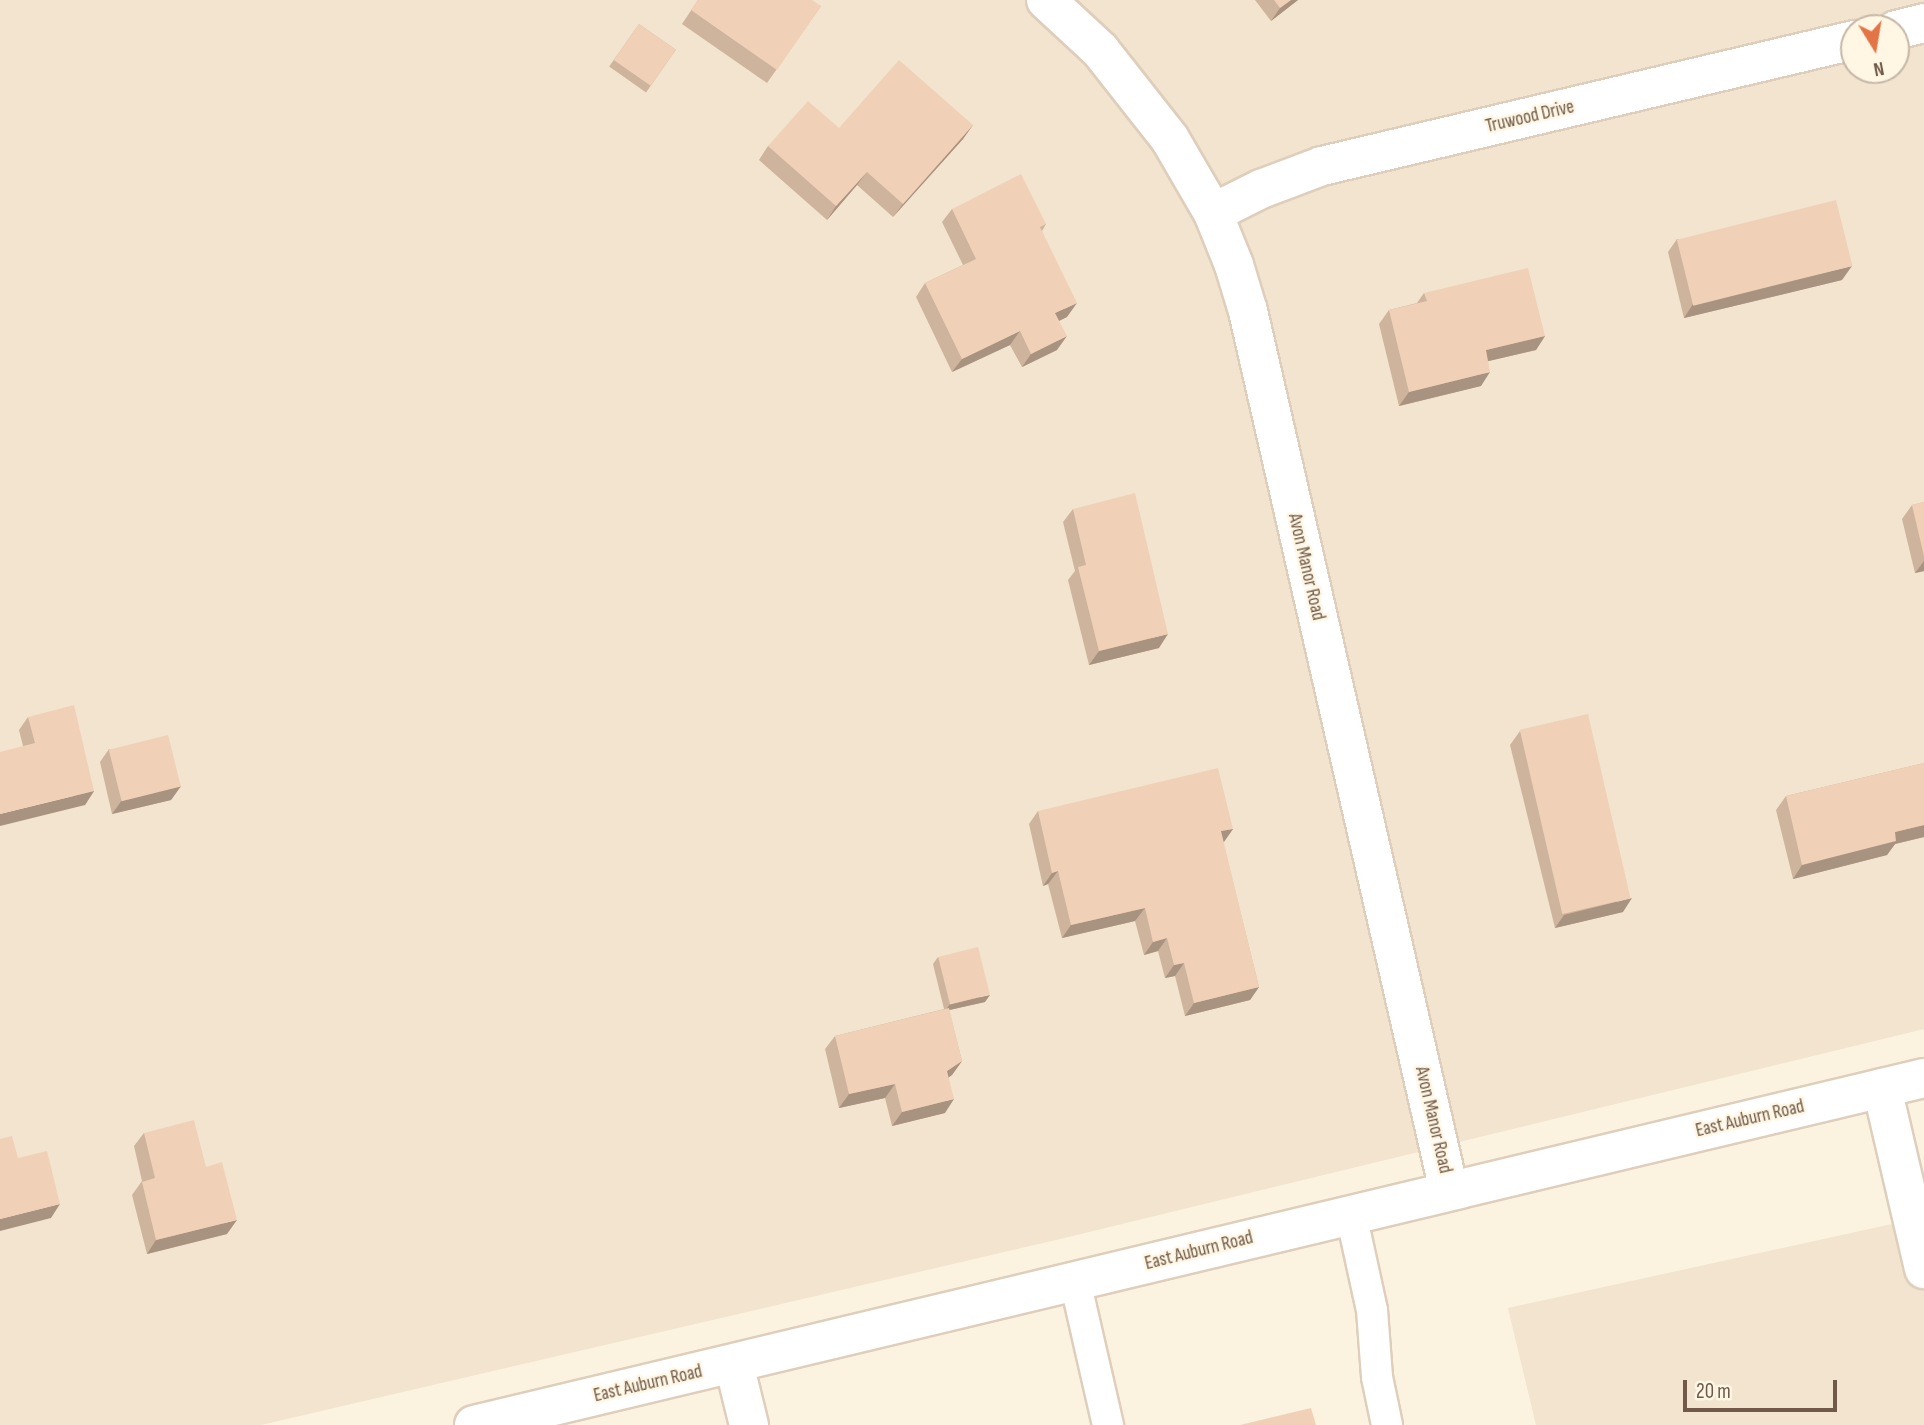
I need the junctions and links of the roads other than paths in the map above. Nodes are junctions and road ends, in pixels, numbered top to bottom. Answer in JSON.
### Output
{"nodes":[{"id":1,"x":1046,"y":0,"type":"edge"},
{"id":2,"x":1840,"y":43,"type":"edge"},
{"id":3,"x":1213,"y":213,"type":"junction"},
{"id":4,"x":1924,"y":1078,"type":"edge"},
{"id":5,"x":1882,"y":1088,"type":"junction"},
{"id":6,"x":1448,"y":1191,"type":"junction"},
{"id":7,"x":1351,"y":1214,"type":"junction"},
{"id":8,"x":1924,"y":1269,"type":"edge"},
{"id":9,"x":1075,"y":1281,"type":"junction"},
{"id":10,"x":734,"y":1364,"type":"junction"},
{"id":11,"x":474,"y":1425,"type":"edge"},
{"id":12,"x":749,"y":1425,"type":"edge"},
{"id":13,"x":1108,"y":1425,"type":"edge"},
{"id":14,"x":1387,"y":1425,"type":"edge"}],
"edges":[{"from":1,"to":3,"type":"street","name":"Avon Manor Road"},
{"from":2,"to":3,"type":"street","name":"Truwood Drive"},
{"from":3,"to":6,"type":"street","name":"Avon Manor Road"},
{"from":4,"to":5,"type":"street","name":"East Auburn Road"},
{"from":5,"to":6,"type":"street","name":"East Auburn Road"},
{"from":5,"to":8,"type":"street"},
{"from":6,"to":7,"type":"street","name":"East Auburn Road"},
{"from":7,"to":9,"type":"street","name":"East Auburn Road"},
{"from":7,"to":14,"type":"lane"},
{"from":9,"to":10,"type":"street","name":"East Auburn Road"},
{"from":9,"to":13,"type":"lane"},
{"from":10,"to":11,"type":"street","name":"East Auburn Road"},
{"from":10,"to":12,"type":"street"}]}
